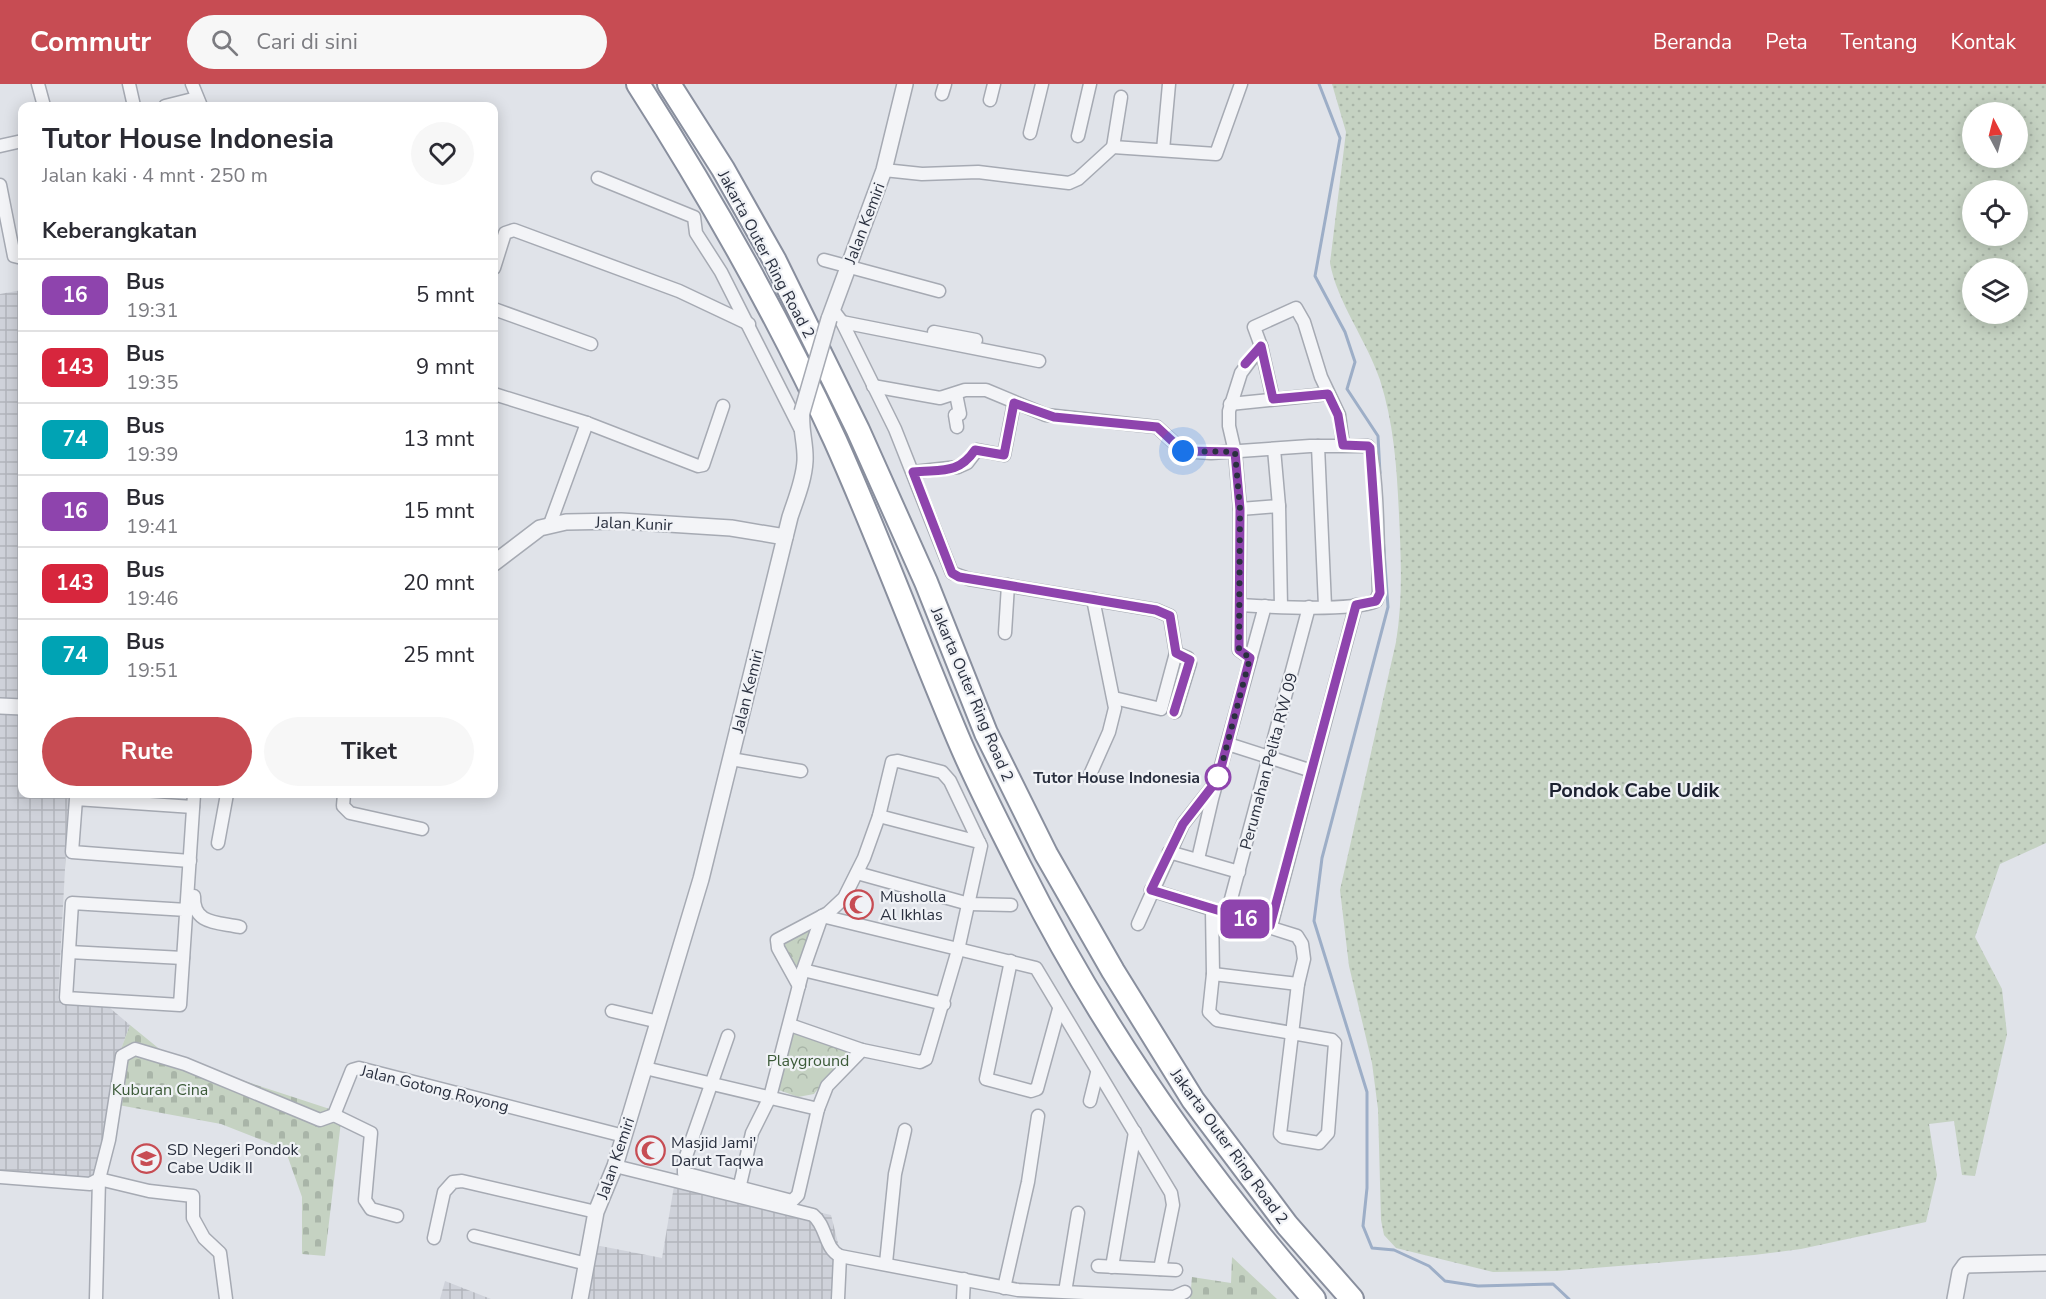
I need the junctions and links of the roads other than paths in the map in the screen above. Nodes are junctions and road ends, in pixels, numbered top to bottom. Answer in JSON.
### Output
{"nodes":[{"id":1,"x":38,"y":84,"type":"edge"},
{"id":2,"x":129,"y":84,"type":"edge"},
{"id":3,"x":192,"y":84,"type":"edge"},
{"id":4,"x":638,"y":84,"type":"edge"},
{"id":5,"x":669,"y":84,"type":"edge"},
{"id":6,"x":905,"y":84,"type":"edge"},
{"id":7,"x":994,"y":84,"type":"edge"},
{"id":8,"x":1042,"y":84,"type":"edge"},
{"id":9,"x":1090,"y":84,"type":"edge"},
{"id":10,"x":1169,"y":84,"type":"edge"},
{"id":11,"x":1241,"y":84,"type":"edge"},
{"id":12,"x":1121,"y":97,"type":"dead end"},
{"id":13,"x":990,"y":100,"type":"dead end"},
{"id":14,"x":43,"y":102,"type":"edge"},
{"id":15,"x":133,"y":102,"type":"edge"},
{"id":16,"x":199,"y":102,"type":"edge"},
{"id":17,"x":1030,"y":134,"type":"dead end"},
{"id":18,"x":1078,"y":136,"type":"dead end"},
{"id":19,"x":18,"y":142,"type":"edge"},
{"id":20,"x":0,"y":146,"type":"edge"},
{"id":21,"x":1113,"y":147,"type":"junction"},
{"id":22,"x":1163,"y":150,"type":"junction"},
{"id":23,"x":884,"y":170,"type":"junction"},
{"id":24,"x":598,"y":178,"type":"dead end"},
{"id":25,"x":0,"y":185,"type":"edge"},
{"id":26,"x":498,"y":255,"type":"edge"},
{"id":27,"x":18,"y":257,"type":"edge"},
{"id":28,"x":824,"y":260,"type":"dead end"},
{"id":29,"x":847,"y":267,"type":"junction"},
{"id":30,"x":939,"y":291,"type":"dead end"},
{"id":31,"x":498,"y":310,"type":"edge"},
{"id":32,"x":835,"y":316,"type":"junction"},
{"id":33,"x":748,"y":324,"type":"junction"},
{"id":34,"x":976,"y":340,"type":"dead end"},
{"id":35,"x":591,"y":344,"type":"dead end"},
{"id":36,"x":1261,"y":346,"type":"junction"},
{"id":37,"x":1039,"y":361,"type":"dead end"},
{"id":38,"x":873,"y":386,"type":"junction"},
{"id":39,"x":956,"y":394,"type":"junction"},
{"id":40,"x":1328,"y":394,"type":"junction"},
{"id":41,"x":498,"y":395,"type":"edge"},
{"id":42,"x":1273,"y":399,"type":"junction"},
{"id":43,"x":1014,"y":403,"type":"junction"},
{"id":44,"x":1230,"y":404,"type":"junction"},
{"id":45,"x":723,"y":406,"type":"dead end"},
{"id":46,"x":587,"y":423,"type":"junction"},
{"id":47,"x":957,"y":427,"type":"dead end"},
{"id":48,"x":800,"y":428,"type":"junction"},
{"id":49,"x":1343,"y":445,"type":"junction"},
{"id":50,"x":1318,"y":446,"type":"junction"},
{"id":51,"x":1274,"y":449,"type":"junction"},
{"id":52,"x":1235,"y":452,"type":"junction"},
{"id":53,"x":913,"y":472,"type":"junction"},
{"id":54,"x":1279,"y":506,"type":"junction"},
{"id":55,"x":1240,"y":509,"type":"junction"},
{"id":56,"x":550,"y":524,"type":"junction"},
{"id":57,"x":785,"y":537,"type":"junction"},
{"id":58,"x":498,"y":560,"type":"edge"},
{"id":59,"x":1008,"y":585,"type":"junction"},
{"id":60,"x":1092,"y":599,"type":"junction"},
{"id":61,"x":1240,"y":605,"type":"junction"},
{"id":62,"x":1356,"y":605,"type":"junction"},
{"id":63,"x":1265,"y":606,"type":"junction"},
{"id":64,"x":1281,"y":606,"type":"junction"},
{"id":65,"x":1325,"y":606,"type":"junction"},
{"id":66,"x":1309,"y":607,"type":"junction"},
{"id":67,"x":1005,"y":633,"type":"dead end"},
{"id":68,"x":1176,"y":653,"type":"junction"},
{"id":69,"x":1250,"y":658,"type":"junction"},
{"id":70,"x":1113,"y":698,"type":"junction"},
{"id":71,"x":0,"y":706,"type":"edge"},
{"id":72,"x":18,"y":707,"type":"edge"},
{"id":73,"x":1174,"y":712,"type":"dead end"},
{"id":74,"x":1228,"y":744,"type":"junction"},
{"id":75,"x":730,"y":759,"type":"junction"},
{"id":76,"x":1270,"y":759,"type":"junction"},
{"id":77,"x":801,"y":771,"type":"dead end"},
{"id":78,"x":1312,"y":771,"type":"junction"},
{"id":79,"x":1089,"y":777,"type":"dead end"},
{"id":80,"x":1218,"y":779,"type":"junction"},
{"id":81,"x":194,"y":798,"type":"edge"},
{"id":82,"x":201,"y":798,"type":"edge"},
{"id":83,"x":226,"y":798,"type":"edge"},
{"id":84,"x":344,"y":798,"type":"edge"},
{"id":85,"x":193,"y":807,"type":"junction"},
{"id":86,"x":879,"y":816,"type":"junction"},
{"id":87,"x":422,"y":829,"type":"dead end"},
{"id":88,"x":979,"y":842,"type":"junction"},
{"id":89,"x":218,"y":843,"type":"dead end"},
{"id":90,"x":1169,"y":852,"type":"junction"},
{"id":91,"x":1198,"y":859,"type":"junction"},
{"id":92,"x":190,"y":861,"type":"junction"},
{"id":93,"x":1239,"y":872,"type":"junction"},
{"id":94,"x":857,"y":873,"type":"junction"},
{"id":95,"x":1151,"y":890,"type":"junction"},
{"id":96,"x":969,"y":904,"type":"junction"},
{"id":97,"x":1011,"y":905,"type":"dead end"},
{"id":98,"x":187,"y":910,"type":"junction"},
{"id":99,"x":1212,"y":910,"type":"junction"},
{"id":100,"x":1227,"y":914,"type":"junction"},
{"id":101,"x":822,"y":916,"type":"junction"},
{"id":102,"x":1138,"y":924,"type":"dead end"},
{"id":103,"x":1270,"y":926,"type":"junction"},
{"id":104,"x":240,"y":927,"type":"dead end"},
{"id":105,"x":958,"y":950,"type":"junction"},
{"id":106,"x":69,"y":952,"type":"junction"},
{"id":107,"x":183,"y":958,"type":"junction"},
{"id":108,"x":1011,"y":961,"type":"junction"},
{"id":109,"x":803,"y":970,"type":"junction"},
{"id":110,"x":1213,"y":974,"type":"junction"},
{"id":111,"x":1298,"y":984,"type":"junction"},
{"id":112,"x":799,"y":986,"type":"junction"},
{"id":113,"x":944,"y":1004,"type":"junction"},
{"id":114,"x":1059,"y":1009,"type":"junction"},
{"id":115,"x":612,"y":1011,"type":"dead end"},
{"id":116,"x":659,"y":1022,"type":"junction"},
{"id":117,"x":790,"y":1025,"type":"junction"},
{"id":118,"x":1294,"y":1032,"type":"junction"},
{"id":119,"x":728,"y":1036,"type":"dead end"},
{"id":120,"x":862,"y":1050,"type":"junction"},
{"id":121,"x":645,"y":1068,"type":"junction"},
{"id":122,"x":1098,"y":1073,"type":"junction"},
{"id":123,"x":710,"y":1083,"type":"junction"},
{"id":124,"x":770,"y":1097,"type":"junction"},
{"id":125,"x":1090,"y":1101,"type":"dead end"},
{"id":126,"x":818,"y":1109,"type":"junction"},
{"id":127,"x":334,"y":1115,"type":"junction"},
{"id":128,"x":1038,"y":1116,"type":"dead end"},
{"id":129,"x":905,"y":1130,"type":"dead end"},
{"id":130,"x":1135,"y":1132,"type":"junction"},
{"id":131,"x":624,"y":1136,"type":"junction"},
{"id":132,"x":615,"y":1166,"type":"junction"},
{"id":133,"x":0,"y":1178,"type":"edge"},
{"id":134,"x":99,"y":1179,"type":"junction"},
{"id":135,"x":739,"y":1189,"type":"junction"},
{"id":136,"x":596,"y":1212,"type":"junction"},
{"id":137,"x":1078,"y":1214,"type":"dead end"},
{"id":138,"x":397,"y":1216,"type":"dead end"},
{"id":139,"x":474,"y":1236,"type":"dead end"},
{"id":140,"x":434,"y":1238,"type":"dead end"},
{"id":141,"x":840,"y":1256,"type":"junction"},
{"id":142,"x":886,"y":1263,"type":"junction"},
{"id":143,"x":2046,"y":1263,"type":"edge"},
{"id":144,"x":587,"y":1264,"type":"junction"},
{"id":145,"x":1098,"y":1266,"type":"dead end"},
{"id":146,"x":1112,"y":1267,"type":"junction"},
{"id":147,"x":1160,"y":1269,"type":"junction"},
{"id":148,"x":1176,"y":1270,"type":"dead end"},
{"id":149,"x":964,"y":1279,"type":"junction"},
{"id":150,"x":1004,"y":1288,"type":"junction"},
{"id":151,"x":1185,"y":1292,"type":"dead end"},
{"id":152,"x":1065,"y":1293,"type":"junction"},
{"id":153,"x":1021,"y":1295,"type":"edge"},
{"id":154,"x":96,"y":1299,"type":"edge"},
{"id":155,"x":226,"y":1299,"type":"edge"},
{"id":156,"x":580,"y":1299,"type":"edge"},
{"id":157,"x":838,"y":1299,"type":"edge"},
{"id":158,"x":963,"y":1299,"type":"edge"},
{"id":159,"x":1314,"y":1299,"type":"edge"},
{"id":160,"x":1352,"y":1299,"type":"edge"},
{"id":161,"x":1955,"y":1299,"type":"edge"}],
"edges":[{"from":1,"to":14,"type":"street"},
{"from":2,"to":15,"type":"street"},
{"from":3,"to":16,"type":"street"},
{"from":4,"to":159,"type":"highway","name":"Jakarta Outer Ring Road 2"},
{"from":5,"to":160,"type":"highway","name":"Jakarta Outer Ring Road 2"},
{"from":6,"to":23,"type":"street","name":"Jalan Kemiri"},
{"from":7,"to":13,"type":"street"},
{"from":8,"to":17,"type":"street"},
{"from":9,"to":18,"type":"street"},
{"from":10,"to":22,"type":"street"},
{"from":11,"to":22,"type":"street"},
{"from":12,"to":21,"type":"street"},
{"from":19,"to":20,"type":"street"},
{"from":21,"to":22,"type":"street"},
{"from":21,"to":23,"type":"street"},
{"from":23,"to":29,"type":"street","name":"Jalan Kemiri"},
{"from":24,"to":33,"type":"street"},
{"from":25,"to":27,"type":"street"},
{"from":26,"to":33,"type":"street"},
{"from":28,"to":29,"type":"street"},
{"from":29,"to":30,"type":"street"},
{"from":29,"to":32,"type":"street","name":"Jalan Kemiri"},
{"from":31,"to":35,"type":"street"},
{"from":32,"to":34,"type":"street"},
{"from":32,"to":37,"type":"street"},
{"from":32,"to":38,"type":"street"},
{"from":32,"to":48,"type":"street","name":"Jalan Kemiri","bridge":true},
{"from":33,"to":48,"type":"street"},
{"from":36,"to":40,"type":"street"},
{"from":36,"to":42,"type":"street"},
{"from":36,"to":44,"type":"street"},
{"from":38,"to":39,"type":"street"},
{"from":38,"to":53,"type":"street"},
{"from":39,"to":43,"type":"street"},
{"from":39,"to":47,"type":"street"},
{"from":40,"to":42,"type":"street"},
{"from":40,"to":49,"type":"street"},
{"from":41,"to":46,"type":"street"},
{"from":42,"to":44,"type":"street"},
{"from":43,"to":52,"type":"street"},
{"from":43,"to":53,"type":"street"},
{"from":44,"to":52,"type":"street"},
{"from":45,"to":46,"type":"street"},
{"from":46,"to":56,"type":"street"},
{"from":48,"to":57,"type":"street","name":"Jalan Kemiri"},
{"from":49,"to":50,"type":"street"},
{"from":49,"to":62,"type":"street"},
{"from":50,"to":51,"type":"street"},
{"from":50,"to":65,"type":"street"},
{"from":51,"to":52,"type":"street"},
{"from":51,"to":54,"type":"street"},
{"from":52,"to":55,"type":"street"},
{"from":53,"to":59,"type":"street"},
{"from":54,"to":55,"type":"street"},
{"from":54,"to":64,"type":"street"},
{"from":55,"to":61,"type":"street"},
{"from":56,"to":57,"type":"street","name":"Jalan Kunir"},
{"from":56,"to":58,"type":"street","name":"Jalan Kunir"},
{"from":57,"to":75,"type":"street","name":"Jalan Kemiri"},
{"from":59,"to":60,"type":"street"},
{"from":59,"to":67,"type":"street"},
{"from":60,"to":68,"type":"street"},
{"from":60,"to":70,"type":"street"},
{"from":61,"to":63,"type":"street"},
{"from":61,"to":69,"type":"street"},
{"from":62,"to":65,"type":"street"},
{"from":62,"to":78,"type":"street"},
{"from":63,"to":64,"type":"street"},
{"from":63,"to":69,"type":"street"},
{"from":64,"to":66,"type":"street"},
{"from":65,"to":66,"type":"street"},
{"from":66,"to":76,"type":"street","name":"Perumahan Pelita RW 09"},
{"from":68,"to":70,"type":"street"},
{"from":68,"to":73,"type":"street"},
{"from":69,"to":74,"type":"street"},
{"from":70,"to":79,"type":"street"},
{"from":71,"to":72,"type":"street"},
{"from":74,"to":76,"type":"street"},
{"from":74,"to":80,"type":"street"},
{"from":75,"to":77,"type":"street"},
{"from":75,"to":116,"type":"street","name":"Jalan Kemiri"},
{"from":76,"to":78,"type":"street"},
{"from":76,"to":93,"type":"street","name":"Perumahan Pelita RW 09"},
{"from":78,"to":103,"type":"street"},
{"from":80,"to":90,"type":"street"},
{"from":80,"to":91,"type":"street"},
{"from":81,"to":85,"type":"street"},
{"from":82,"to":104,"type":"street"},
{"from":83,"to":89,"type":"street"},
{"from":84,"to":87,"type":"street"},
{"from":85,"to":92,"type":"street"},
{"from":85,"to":92,"type":"street"},
{"from":86,"to":88,"type":"street"},
{"from":86,"to":88,"type":"street"},
{"from":86,"to":94,"type":"street"},
{"from":88,"to":96,"type":"street"},
{"from":90,"to":91,"type":"street"},
{"from":90,"to":95,"type":"street"},
{"from":91,"to":93,"type":"street"},
{"from":92,"to":98,"type":"street"},
{"from":93,"to":100,"type":"street","name":"Perumahan Pelita RW 09"},
{"from":94,"to":96,"type":"street"},
{"from":94,"to":101,"type":"street"},
{"from":95,"to":99,"type":"street"},
{"from":95,"to":102,"type":"street"},
{"from":96,"to":97,"type":"street"},
{"from":96,"to":105,"type":"street"},
{"from":98,"to":106,"type":"street"},
{"from":98,"to":107,"type":"street"},
{"from":99,"to":100,"type":"street"},
{"from":99,"to":110,"type":"street"},
{"from":100,"to":103,"type":"street"},
{"from":101,"to":105,"type":"street"},
{"from":101,"to":109,"type":"street"},
{"from":101,"to":112,"type":"street"},
{"from":103,"to":111,"type":"street"},
{"from":105,"to":108,"type":"street"},
{"from":105,"to":113,"type":"street"},
{"from":106,"to":107,"type":"street"},
{"from":106,"to":107,"type":"street"},
{"from":108,"to":114,"type":"street"},
{"from":108,"to":114,"type":"street"},
{"from":109,"to":112,"type":"street"},
{"from":109,"to":113,"type":"street"},
{"from":110,"to":111,"type":"street"},
{"from":110,"to":118,"type":"street"},
{"from":111,"to":118,"type":"street"},
{"from":112,"to":117,"type":"street"},
{"from":113,"to":120,"type":"street"},
{"from":114,"to":122,"type":"street"},
{"from":115,"to":116,"type":"street"},
{"from":116,"to":121,"type":"street","name":"Jalan Kemiri"},
{"from":117,"to":120,"type":"street"},
{"from":117,"to":124,"type":"street"},
{"from":118,"to":118,"type":"street"},
{"from":119,"to":123,"type":"street"},
{"from":120,"to":126,"type":"street"},
{"from":121,"to":123,"type":"street"},
{"from":121,"to":131,"type":"street","name":"Jalan Kemiri"},
{"from":122,"to":125,"type":"street"},
{"from":122,"to":130,"type":"street"},
{"from":123,"to":124,"type":"street"},
{"from":123,"to":135,"type":"street"},
{"from":124,"to":126,"type":"street"},
{"from":124,"to":135,"type":"street"},
{"from":126,"to":135,"type":"street"},
{"from":127,"to":131,"type":"street","name":"Jalan Gotong Royong"},
{"from":127,"to":134,"type":"street"},
{"from":127,"to":138,"type":"street"},
{"from":128,"to":150,"type":"street"},
{"from":129,"to":142,"type":"street"},
{"from":130,"to":146,"type":"street"},
{"from":130,"to":147,"type":"street"},
{"from":131,"to":132,"type":"street","name":"Jalan Kemiri"},
{"from":132,"to":136,"type":"street","name":"Jalan Kemiri"},
{"from":132,"to":141,"type":"street"},
{"from":133,"to":134,"type":"street"},
{"from":134,"to":154,"type":"street"},
{"from":134,"to":155,"type":"street"},
{"from":136,"to":140,"type":"street"},
{"from":136,"to":144,"type":"street","name":"Jalan Kemiri"},
{"from":137,"to":152,"type":"street"},
{"from":139,"to":144,"type":"street"},
{"from":141,"to":142,"type":"street"},
{"from":141,"to":157,"type":"street"},
{"from":142,"to":149,"type":"street"},
{"from":143,"to":161,"type":"street"},
{"from":144,"to":156,"type":"street","name":"Jalan Kemiri"},
{"from":145,"to":146,"type":"street"},
{"from":146,"to":147,"type":"street"},
{"from":147,"to":148,"type":"street"},
{"from":149,"to":150,"type":"street"},
{"from":149,"to":158,"type":"street"},
{"from":150,"to":153,"type":"street"},
{"from":151,"to":152,"type":"street"},
{"from":152,"to":153,"type":"street"}]}
